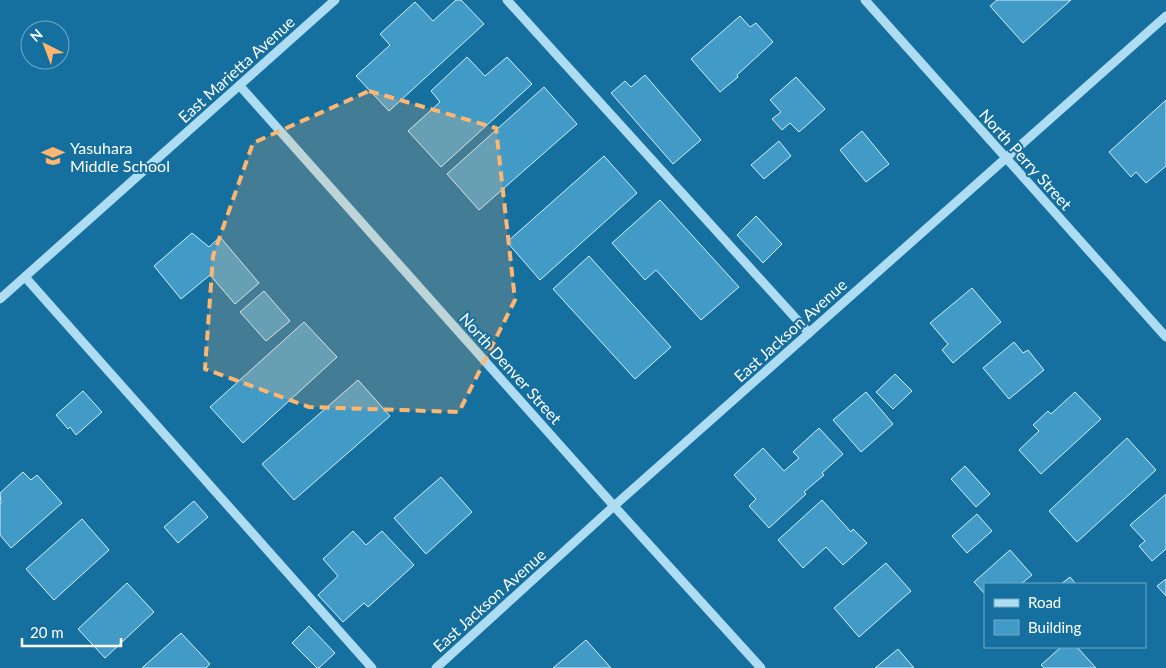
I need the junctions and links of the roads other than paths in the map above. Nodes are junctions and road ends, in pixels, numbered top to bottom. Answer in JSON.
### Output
{"nodes":[{"id":1,"x":335,"y":0,"type":"edge"},
{"id":2,"x":506,"y":0,"type":"edge"},
{"id":3,"x":865,"y":0,"type":"edge"},
{"id":4,"x":1166,"y":16,"type":"edge"},
{"id":5,"x":240,"y":86,"type":"junction"},
{"id":6,"x":1005,"y":158,"type":"junction"},
{"id":7,"x":24,"y":277,"type":"junction"},
{"id":8,"x":0,"y":299,"type":"edge"},
{"id":9,"x":809,"y":333,"type":"junction"},
{"id":10,"x":1166,"y":337,"type":"edge"},
{"id":11,"x":614,"y":506,"type":"junction"},
{"id":12,"x":372,"y":668,"type":"edge"},
{"id":13,"x":436,"y":668,"type":"edge"},
{"id":14,"x":761,"y":668,"type":"edge"}],
"edges":[{"from":1,"to":5,"type":"street","name":"East Marietta Avenue"},
{"from":2,"to":9,"type":"street"},
{"from":3,"to":6,"type":"street","name":"North Perry Street"},
{"from":4,"to":6,"type":"street","name":"East Jackson Avenue"},
{"from":5,"to":7,"type":"street","name":"East Marietta Avenue"},
{"from":5,"to":11,"type":"street","name":"North Denver Street"},
{"from":6,"to":9,"type":"street","name":"East Jackson Avenue"},
{"from":6,"to":10,"type":"street","name":"North Perry Street"},
{"from":7,"to":8,"type":"street","name":"East Marietta Avenue"},
{"from":7,"to":12,"type":"street"},
{"from":9,"to":11,"type":"street","name":"East Jackson Avenue"},
{"from":11,"to":13,"type":"street","name":"East Jackson Avenue"},
{"from":11,"to":14,"type":"street","name":"North Denver Street"}]}
